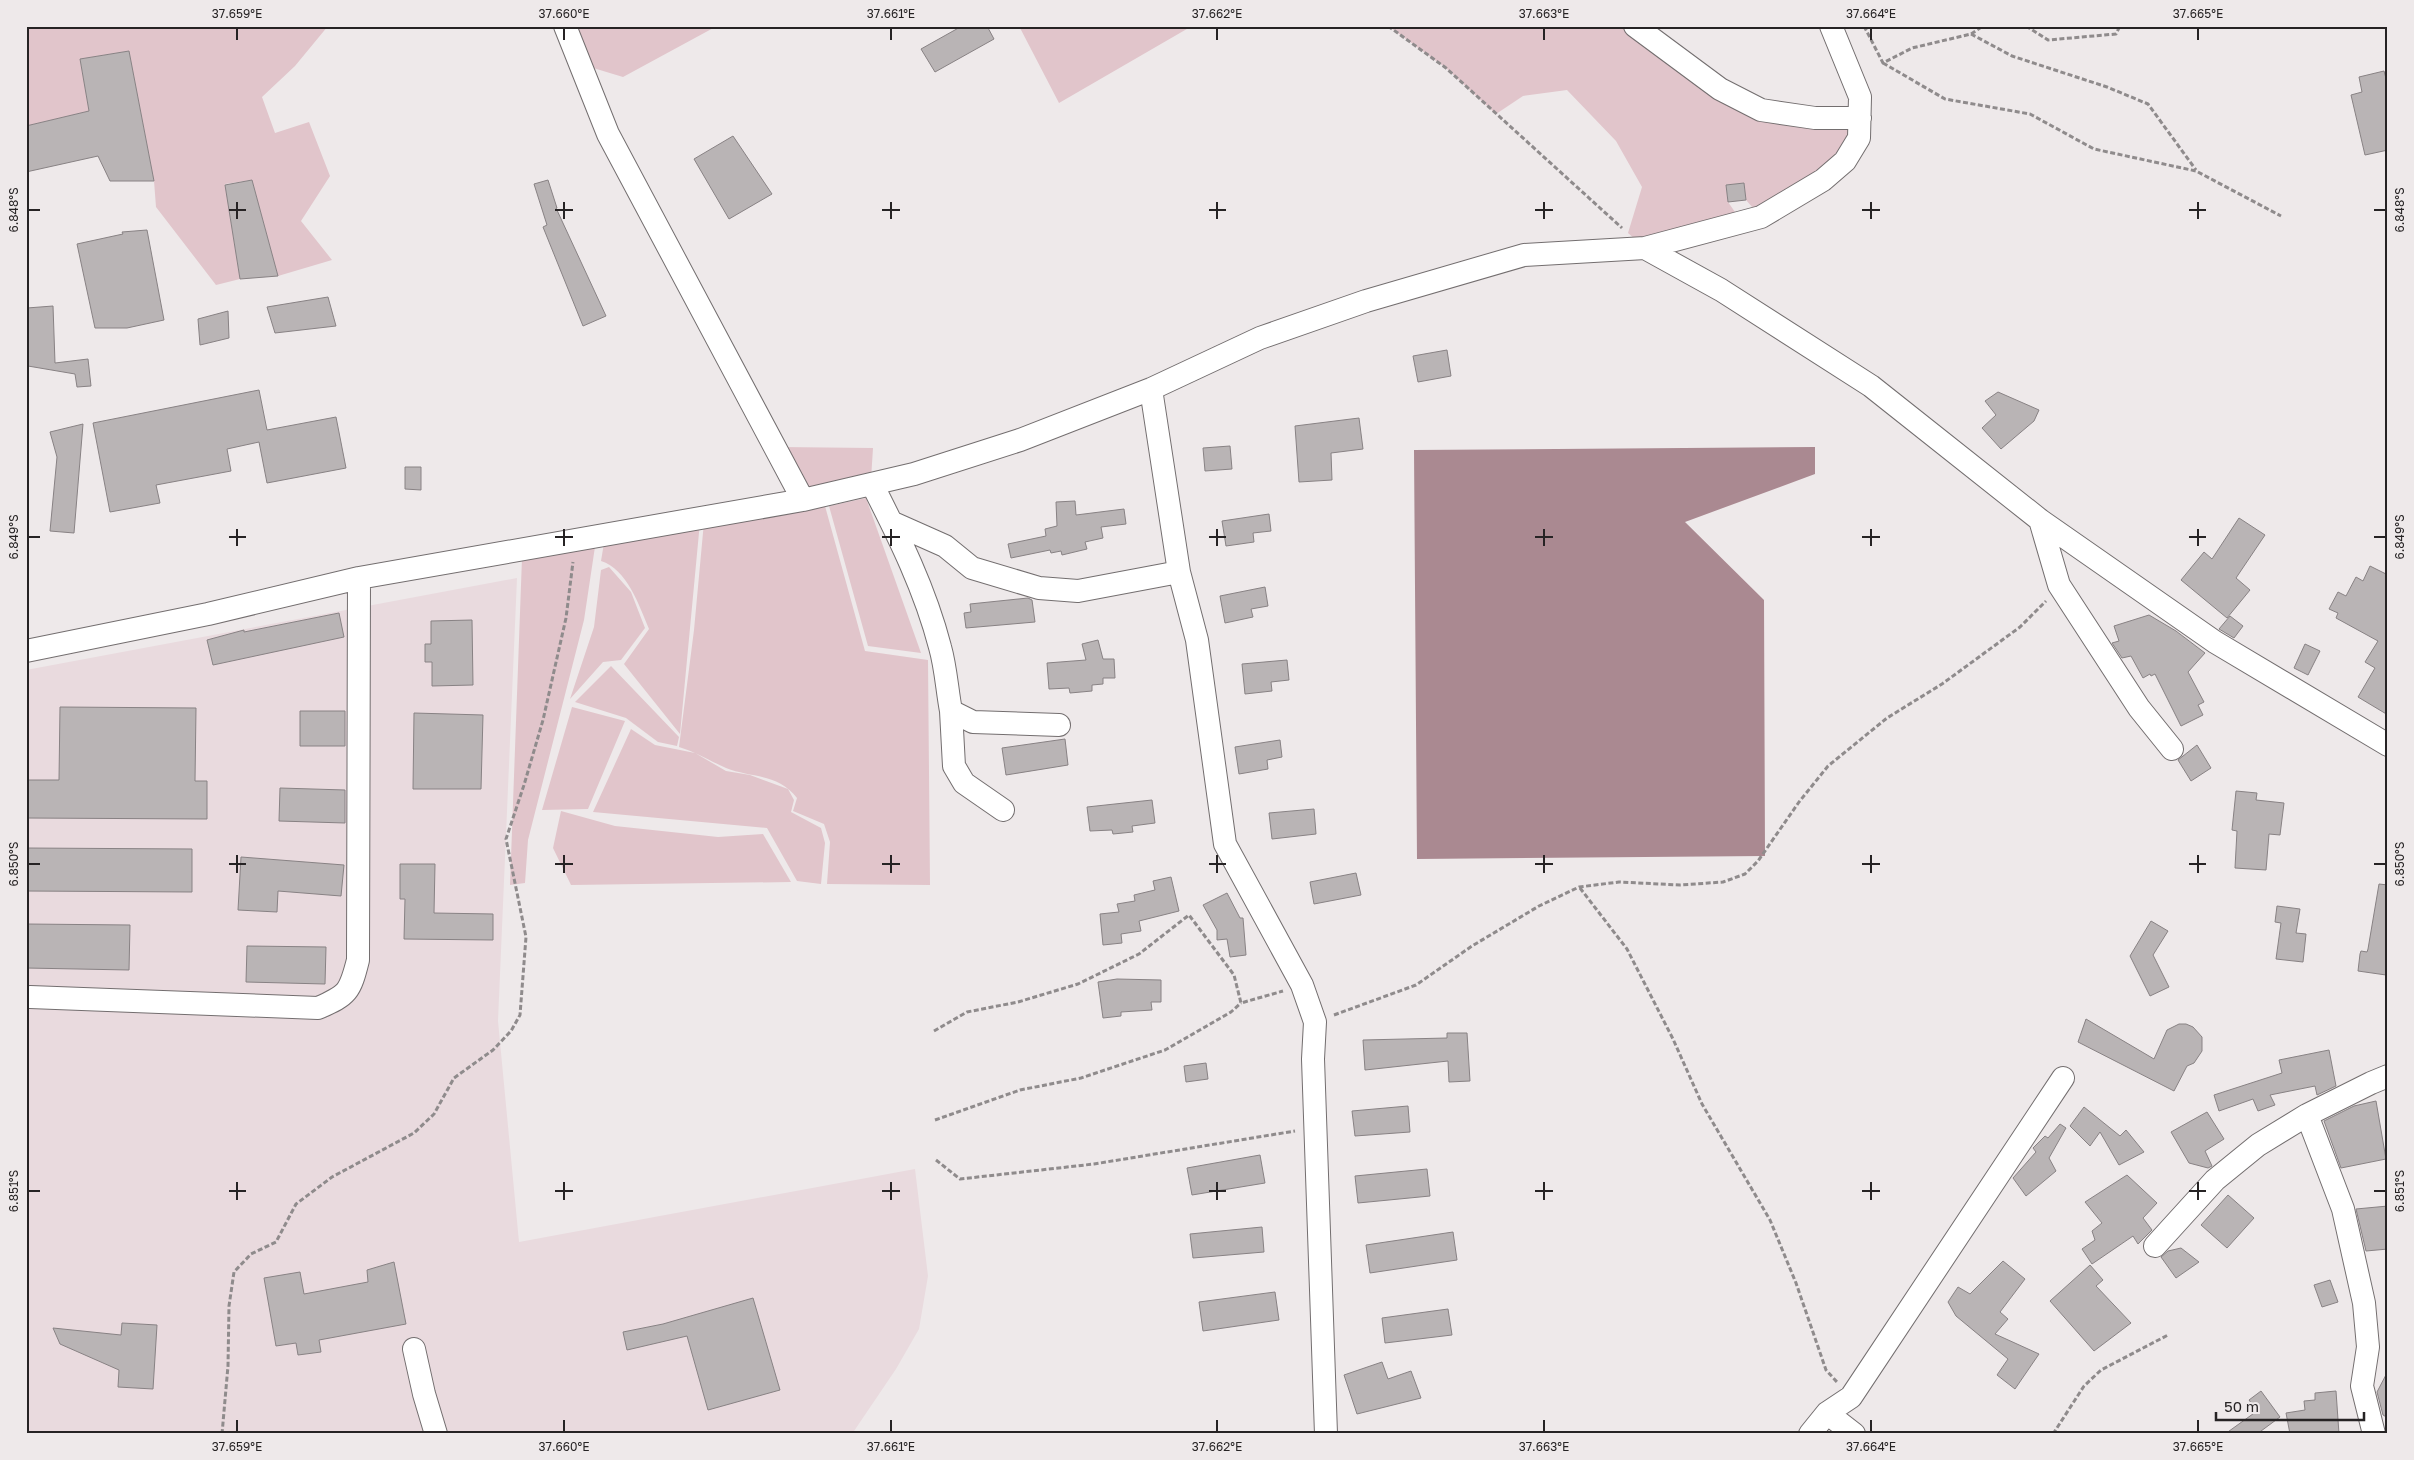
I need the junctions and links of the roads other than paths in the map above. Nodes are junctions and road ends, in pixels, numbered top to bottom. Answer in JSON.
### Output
{"nodes":[{"id":1,"x":565,"y":26,"type":"edge"},
{"id":2,"x":1635,"y":26,"type":"edge"},
{"id":3,"x":1831,"y":26,"type":"edge"},
{"id":4,"x":1860,"y":118,"type":"junction"},
{"id":5,"x":1645,"y":248,"type":"junction"},
{"id":6,"x":1151,"y":388,"type":"junction"},
{"id":7,"x":872,"y":484,"type":"junction"},
{"id":8,"x":803,"y":500,"type":"junction"},
{"id":9,"x":2040,"y":520,"type":"junction"},
{"id":10,"x":891,"y":522,"type":"junction"},
{"id":11,"x":1179,"y":572,"type":"junction"},
{"id":12,"x":360,"y":578,"type":"junction"},
{"id":13,"x":26,"y":651,"type":"edge"},
{"id":14,"x":951,"y":712,"type":"junction"},
{"id":15,"x":1059,"y":725,"type":"dead end"},
{"id":16,"x":2388,"y":745,"type":"edge"},
{"id":17,"x":2172,"y":749,"type":"dead end"},
{"id":18,"x":1004,"y":810,"type":"dead end"},
{"id":19,"x":30,"y":997,"type":"dead end"},
{"id":20,"x":2388,"y":1076,"type":"edge"},
{"id":21,"x":2063,"y":1078,"type":"dead end"},
{"id":22,"x":2307,"y":1115,"type":"junction"},
{"id":23,"x":2154,"y":1246,"type":"dead end"},
{"id":24,"x":414,"y":1349,"type":"dead end"},
{"id":25,"x":1827,"y":1413,"type":"junction"},
{"id":26,"x":436,"y":1434,"type":"edge"},
{"id":27,"x":1326,"y":1434,"type":"edge"},
{"id":28,"x":1810,"y":1434,"type":"edge"},
{"id":29,"x":1854,"y":1434,"type":"edge"},
{"id":30,"x":2374,"y":1434,"type":"edge"}],
"edges":[{"from":1,"to":8,"type":"street"},
{"from":2,"to":4,"type":"street"},
{"from":3,"to":4,"type":"street"},
{"from":4,"to":5,"type":"street"},
{"from":5,"to":6,"type":"street"},
{"from":5,"to":9,"type":"street"},
{"from":6,"to":7,"type":"street"},
{"from":6,"to":11,"type":"street"},
{"from":7,"to":8,"type":"street"},
{"from":7,"to":10,"type":"street"},
{"from":8,"to":12,"type":"street"},
{"from":9,"to":16,"type":"street"},
{"from":9,"to":17,"type":"street"},
{"from":10,"to":11,"type":"street"},
{"from":10,"to":14,"type":"street"},
{"from":11,"to":27,"type":"street"},
{"from":12,"to":13,"type":"street"},
{"from":12,"to":19,"type":"street"},
{"from":14,"to":15,"type":"street"},
{"from":14,"to":18,"type":"street"},
{"from":20,"to":22,"type":"street"},
{"from":21,"to":25,"type":"street"},
{"from":22,"to":23,"type":"street"},
{"from":22,"to":30,"type":"street"},
{"from":24,"to":26,"type":"street"},
{"from":25,"to":28,"type":"street"},
{"from":25,"to":29,"type":"street"}]}
